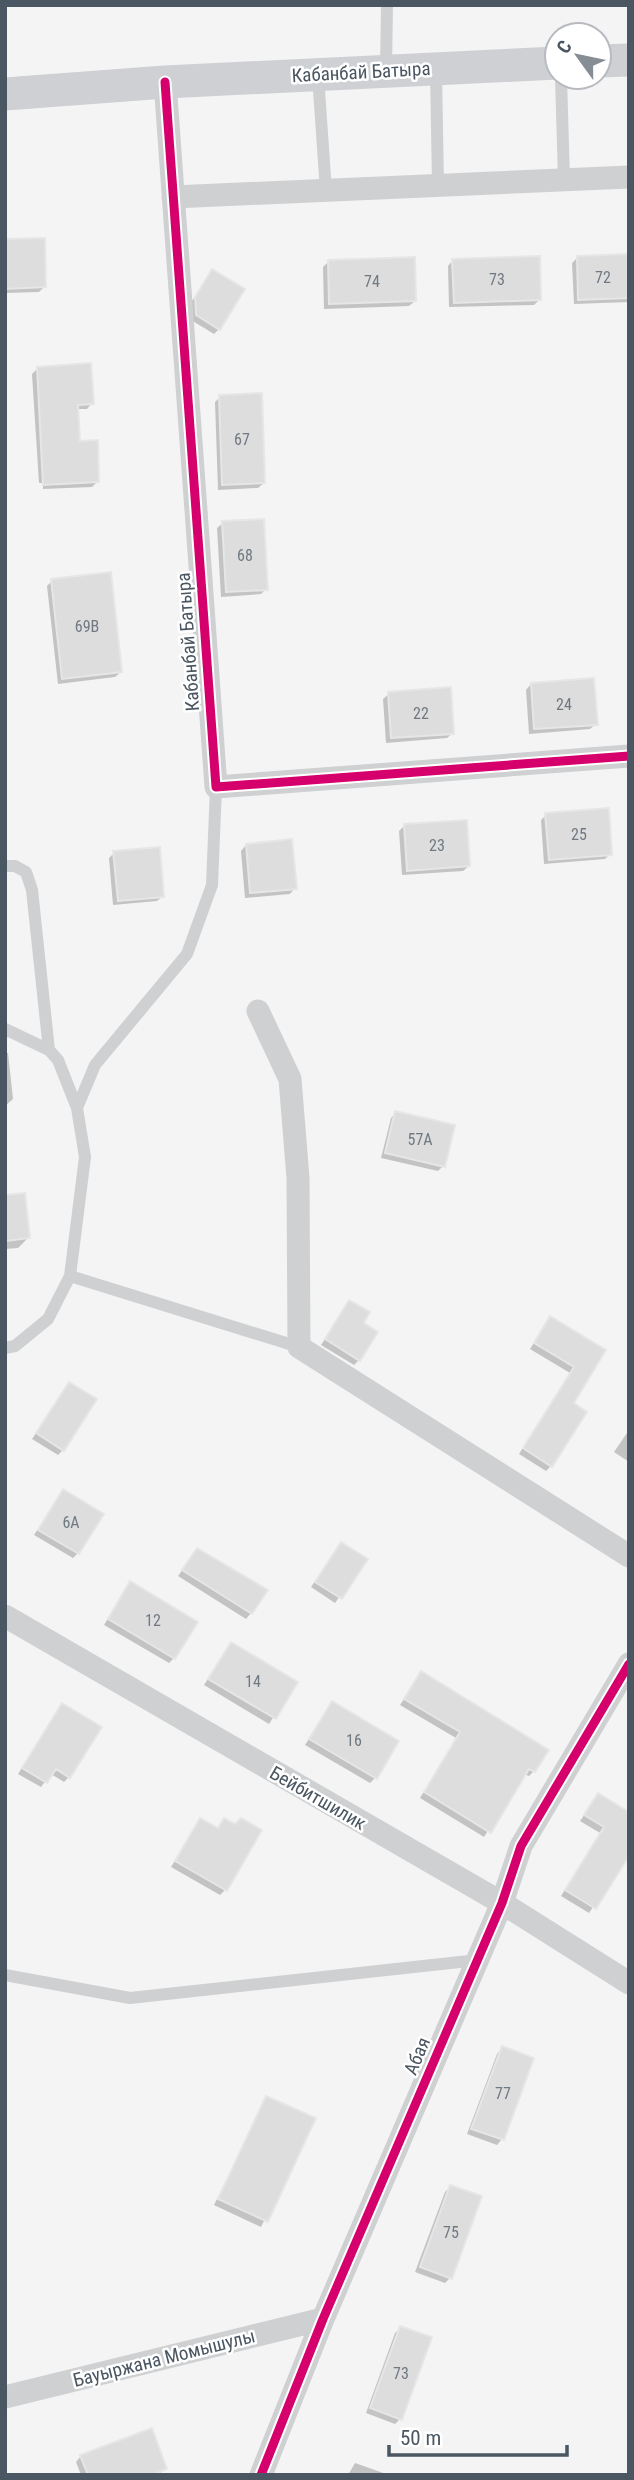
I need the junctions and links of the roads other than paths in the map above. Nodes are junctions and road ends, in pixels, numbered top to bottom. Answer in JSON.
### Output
{"nodes":[{"id":1,"x":387,"y":5,"type":"edge"},
{"id":2,"x":543,"y":64,"type":"edge"},
{"id":3,"x":436,"y":69,"type":"junction"},
{"id":4,"x":386,"y":71,"type":"junction"},
{"id":5,"x":318,"y":74,"type":"junction"},
{"id":6,"x":165,"y":82,"type":"junction"},
{"id":7,"x":561,"y":91,"type":"edge"},
{"id":8,"x":5,"y":94,"type":"edge"},
{"id":9,"x":629,"y":177,"type":"edge"},
{"id":10,"x":564,"y":180,"type":"junction"},
{"id":11,"x":438,"y":186,"type":"junction"},
{"id":12,"x":326,"y":191,"type":"junction"},
{"id":13,"x":173,"y":197,"type":"junction"},
{"id":14,"x":629,"y":756,"type":"edge"},
{"id":15,"x":216,"y":788,"type":"junction"},
{"id":16,"x":5,"y":866,"type":"edge"},
{"id":17,"x":257,"y":1010,"type":"dead end"},
{"id":18,"x":5,"y":1029,"type":"edge"},
{"id":19,"x":49,"y":1050,"type":"junction"},
{"id":20,"x":77,"y":1108,"type":"junction"},
{"id":21,"x":70,"y":1276,"type":"junction"},
{"id":22,"x":299,"y":1347,"type":"junction"},
{"id":23,"x":5,"y":1348,"type":"edge"},
{"id":24,"x":629,"y":1556,"type":"edge"},
{"id":25,"x":5,"y":1616,"type":"edge"},
{"id":26,"x":629,"y":1664,"type":"edge"},
{"id":27,"x":502,"y":1903,"type":"junction"},
{"id":28,"x":478,"y":1960,"type":"junction"},
{"id":29,"x":5,"y":1975,"type":"edge"},
{"id":30,"x":629,"y":1983,"type":"edge"},
{"id":31,"x":323,"y":2319,"type":"junction"},
{"id":32,"x":5,"y":2397,"type":"edge"},
{"id":33,"x":261,"y":2475,"type":"edge"}],
"edges":[{"from":1,"to":4,"type":"lane"},
{"from":2,"to":3,"type":"main road","name":"Кабанбай Батыра"},
{"from":3,"to":4,"type":"main road","name":"Кабанбай Батыра"},
{"from":3,"to":11,"type":"lane"},
{"from":4,"to":5,"type":"main road","name":"Кабанбай Батыра"},
{"from":5,"to":6,"type":"main road","name":"Кабанбай Батыра"},
{"from":5,"to":12,"type":"lane"},
{"from":6,"to":8,"type":"main road","name":"Кабанбай Батыра"},
{"from":6,"to":13,"type":"street","name":"Кабанбай Батыра"},
{"from":7,"to":10,"type":"lane"},
{"from":9,"to":10,"type":"street"},
{"from":10,"to":11,"type":"street"},
{"from":11,"to":12,"type":"street"},
{"from":12,"to":13,"type":"street"},
{"from":13,"to":15,"type":"street","name":"Кабанбай Батыра"},
{"from":14,"to":15,"type":"street"},
{"from":15,"to":20,"type":"lane"},
{"from":16,"to":19,"type":"lane"},
{"from":17,"to":22,"type":"street"},
{"from":18,"to":19,"type":"lane"},
{"from":19,"to":20,"type":"lane"},
{"from":20,"to":21,"type":"lane"},
{"from":21,"to":22,"type":"lane"},
{"from":21,"to":23,"type":"lane"},
{"from":22,"to":24,"type":"street"},
{"from":25,"to":27,"type":"street","name":"Бейбитшилик"},
{"from":26,"to":27,"type":"street","name":"Абая"},
{"from":27,"to":28,"type":"street","name":"Абая"},
{"from":27,"to":30,"type":"street","name":"Бейбитшилик"},
{"from":28,"to":29,"type":"lane"},
{"from":28,"to":31,"type":"street","name":"Абая"},
{"from":31,"to":32,"type":"street","name":"Бауыржана Момышулы"},
{"from":31,"to":33,"type":"street","name":"Абая"}]}
